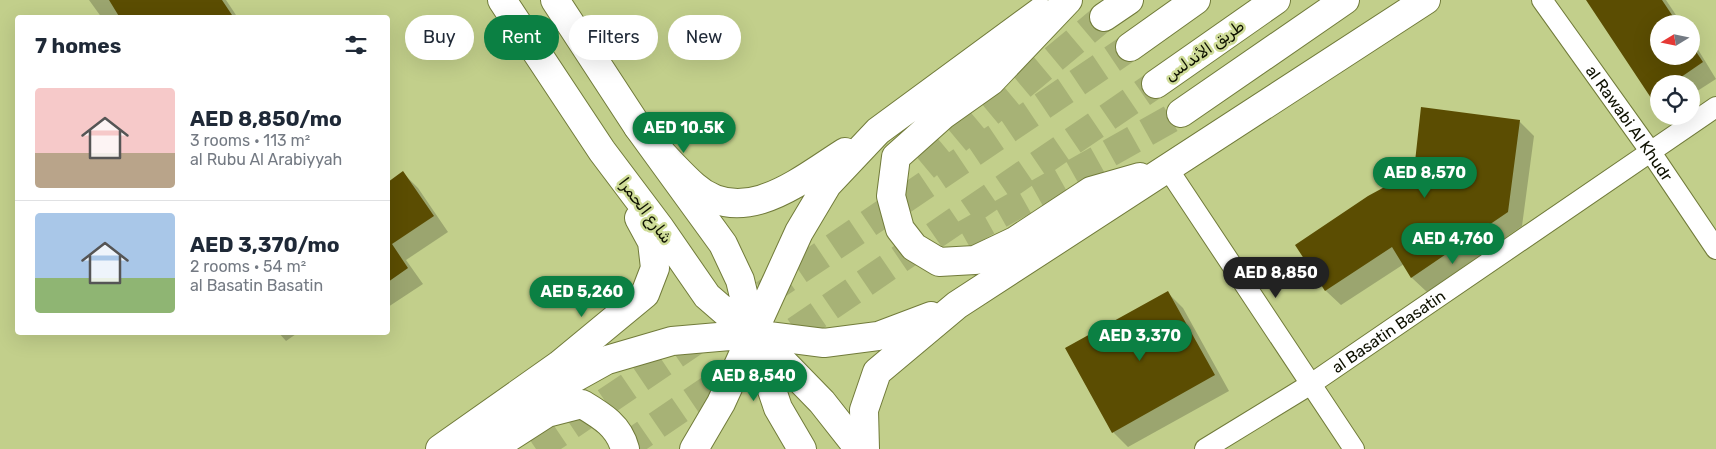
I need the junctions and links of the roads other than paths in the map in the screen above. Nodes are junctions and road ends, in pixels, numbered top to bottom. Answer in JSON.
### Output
{"nodes":[{"id":1,"x":502,"y":0,"type":"edge"},
{"id":2,"x":554,"y":0,"type":"edge"},
{"id":3,"x":1055,"y":0,"type":"edge"},
{"id":4,"x":1068,"y":0,"type":"edge"},
{"id":5,"x":1129,"y":0,"type":"edge"},
{"id":6,"x":1196,"y":0,"type":"edge"},
{"id":7,"x":1276,"y":0,"type":"edge"},
{"id":8,"x":1344,"y":0,"type":"edge"},
{"id":9,"x":1426,"y":0,"type":"edge"},
{"id":10,"x":1542,"y":0,"type":"edge"},
{"id":11,"x":1104,"y":18,"type":"tunnel mouth"},
{"id":12,"x":1130,"y":47,"type":"tunnel mouth"},
{"id":13,"x":1156,"y":84,"type":"tunnel mouth"},
{"id":14,"x":1716,"y":107,"type":"edge"},
{"id":15,"x":1181,"y":113,"type":"tunnel mouth"},
{"id":16,"x":638,"y":127,"type":"junction"},
{"id":17,"x":878,"y":131,"type":"junction"},
{"id":18,"x":1650,"y":150,"type":"junction"},
{"id":19,"x":602,"y":151,"type":"junction"},
{"id":20,"x":1168,"y":169,"type":"junction"},
{"id":21,"x":1716,"y":249,"type":"edge"},
{"id":22,"x":957,"y":306,"type":"junction"},
{"id":23,"x":753,"y":334,"type":"junction"},
{"id":24,"x":1311,"y":384,"type":"junction"},
{"id":25,"x":440,"y":449,"type":"edge"},
{"id":26,"x":455,"y":449,"type":"edge"},
{"id":27,"x":491,"y":449,"type":"edge"},
{"id":28,"x":625,"y":449,"type":"edge"},
{"id":29,"x":694,"y":449,"type":"edge"},
{"id":30,"x":802,"y":449,"type":"edge"},
{"id":31,"x":859,"y":449,"type":"edge"},
{"id":32,"x":865,"y":449,"type":"edge"},
{"id":33,"x":1205,"y":449,"type":"edge"},
{"id":34,"x":1354,"y":449,"type":"edge"}],
"edges":[{"from":1,"to":19,"type":"main road","name":"شارع الحمرا"},
{"from":2,"to":16,"type":"main road"},
{"from":3,"to":17,"type":"main road"},
{"from":4,"to":20,"type":"main road"},
{"from":5,"to":11,"type":"main road"},
{"from":6,"to":12,"type":"main road"},
{"from":7,"to":13,"type":"main road","name":"طريق الأندلس"},
{"from":8,"to":15,"type":"main road"},
{"from":9,"to":20,"type":"main road"},
{"from":10,"to":18,"type":"street","name":"al Rawabi Al Khudr"},
{"from":14,"to":18,"type":"street","name":"al Basatin Basatin"},
{"from":16,"to":17,"type":"main road"},
{"from":16,"to":23,"type":"main road"},
{"from":17,"to":23,"type":"main road"},
{"from":18,"to":21,"type":"street","name":"al Rawabi Al Khudr"},
{"from":18,"to":24,"type":"street","name":"al Basatin Basatin"},
{"from":19,"to":23,"type":"main road","name":"شارع الحمرا"},
{"from":19,"to":25,"type":"main road"},
{"from":20,"to":22,"type":"main road"},
{"from":20,"to":24,"type":"street"},
{"from":22,"to":23,"type":"main road"},
{"from":22,"to":32,"type":"main road"},
{"from":23,"to":26,"type":"main road"},
{"from":23,"to":29,"type":"main road"},
{"from":23,"to":30,"type":"main road"},
{"from":23,"to":31,"type":"main road","name":"شارع الحمرا"},
{"from":24,"to":33,"type":"street","name":"al Basatin Basatin"},
{"from":24,"to":34,"type":"street"},
{"from":27,"to":28,"type":"main road"}]}
